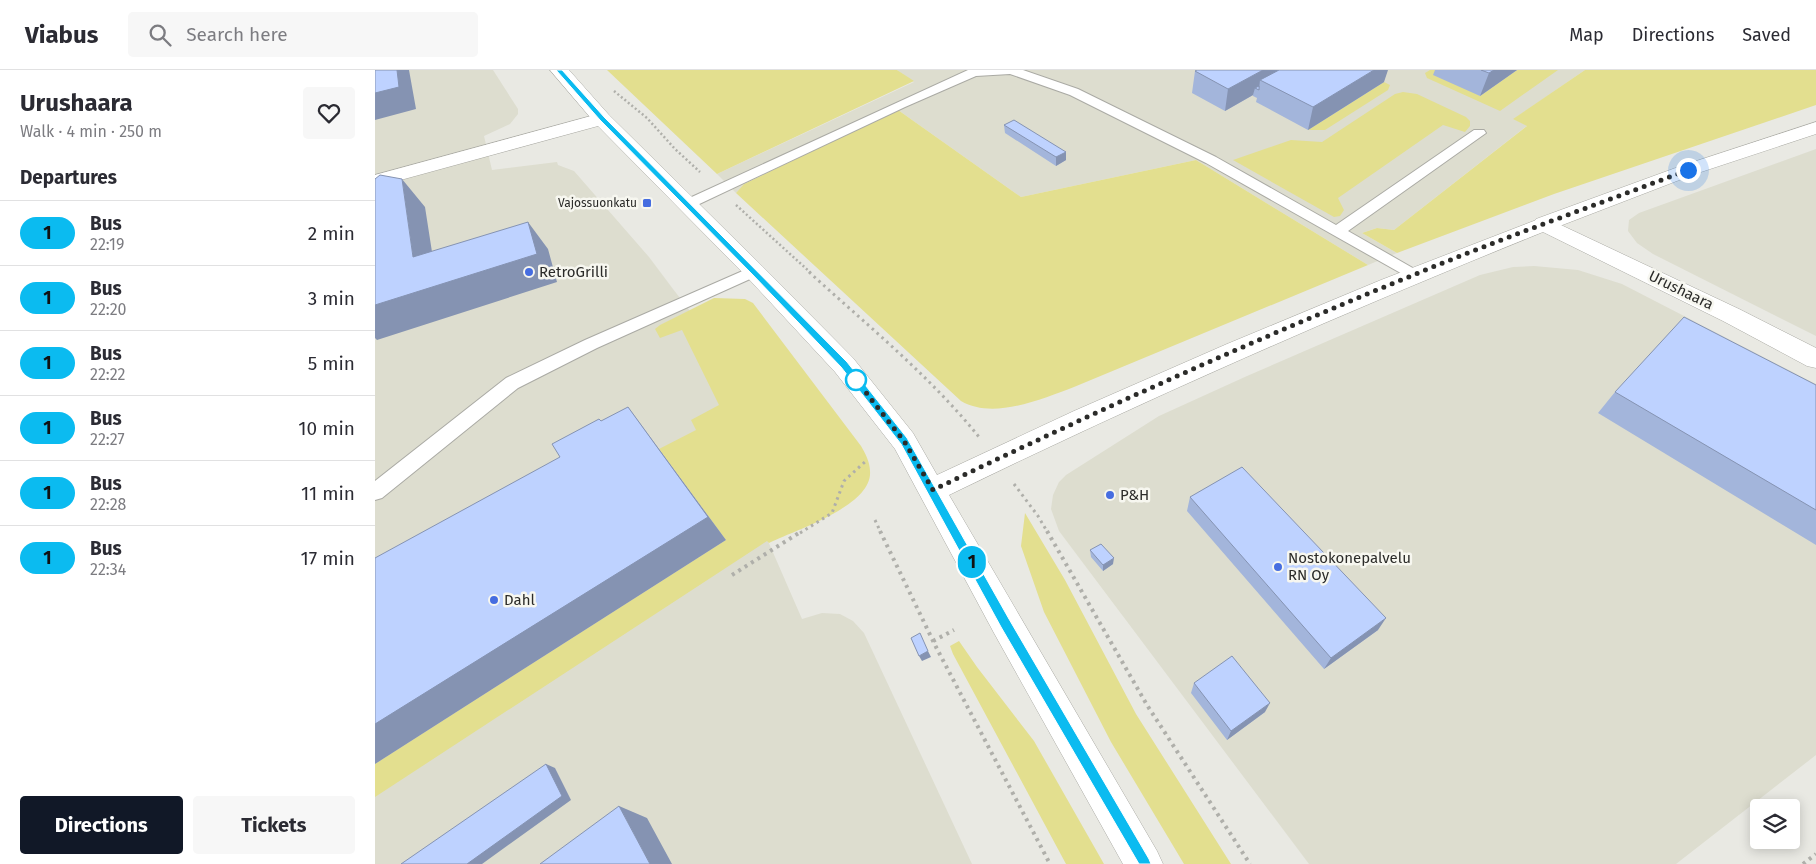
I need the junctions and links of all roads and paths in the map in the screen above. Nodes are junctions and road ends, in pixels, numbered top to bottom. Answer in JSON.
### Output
{"nodes":[{"id":1,"x":559,"y":70,"type":"edge"},
{"id":2,"x":975,"y":71,"type":"edge"},
{"id":3,"x":613,"y":90,"type":"dead end"},
{"id":4,"x":602,"y":119,"type":"junction"},
{"id":5,"x":1816,"y":128,"type":"edge"},
{"id":6,"x":1479,"y":133,"type":"dead end"},
{"id":7,"x":375,"y":181,"type":"edge"},
{"id":8,"x":719,"y":190,"type":"junction"},
{"id":9,"x":687,"y":204,"type":"junction"},
{"id":10,"x":1544,"y":224,"type":"junction"},
{"id":11,"x":1338,"y":232,"type":"junction"},
{"id":12,"x":754,"y":271,"type":"junction"},
{"id":13,"x":1413,"y":275,"type":"junction"},
{"id":14,"x":1816,"y":359,"type":"edge"},
{"id":15,"x":971,"y":426,"type":"dead end"},
{"id":16,"x":867,"y":460,"type":"dead end"},
{"id":17,"x":933,"y":490,"type":"junction"},
{"id":18,"x":375,"y":492,"type":"edge"},
{"id":19,"x":1037,"y":516,"type":"dead end"},
{"id":20,"x":875,"y":520,"type":"dead end"},
{"id":21,"x":732,"y":575,"type":"dead end"},
{"id":22,"x":954,"y":630,"type":"dead end"},
{"id":23,"x":933,"y":641,"type":"junction"},
{"id":24,"x":1816,"y":854,"type":"edge"},
{"id":25,"x":1051,"y":864,"type":"edge"},
{"id":26,"x":1144,"y":864,"type":"edge"},
{"id":27,"x":1250,"y":864,"type":"edge"},
{"id":28,"x":1803,"y":864,"type":"edge"}],
"edges":[{"from":1,"to":4,"type":"street"},
{"from":2,"to":8,"type":"lane"},
{"from":2,"to":11,"type":"lane"},
{"from":3,"to":8,"type":"path"},
{"from":4,"to":7,"type":"street"},
{"from":4,"to":9,"type":"street"},
{"from":5,"to":10,"type":"street"},
{"from":6,"to":11,"type":"lane"},
{"from":8,"to":9,"type":"lane"},
{"from":8,"to":15,"type":"path"},
{"from":9,"to":12,"type":"street"},
{"from":10,"to":13,"type":"street"},
{"from":10,"to":14,"type":"street","name":"Urushaara"},
{"from":11,"to":13,"type":"lane"},
{"from":12,"to":17,"type":"street"},
{"from":12,"to":18,"type":"lane"},
{"from":13,"to":17,"type":"street"},
{"from":16,"to":21,"type":"path"},
{"from":17,"to":26,"type":"street"},
{"from":19,"to":27,"type":"path"},
{"from":20,"to":23,"type":"path"},
{"from":22,"to":23,"type":"path"},
{"from":23,"to":25,"type":"path"},
{"from":24,"to":28,"type":"path"}]}
